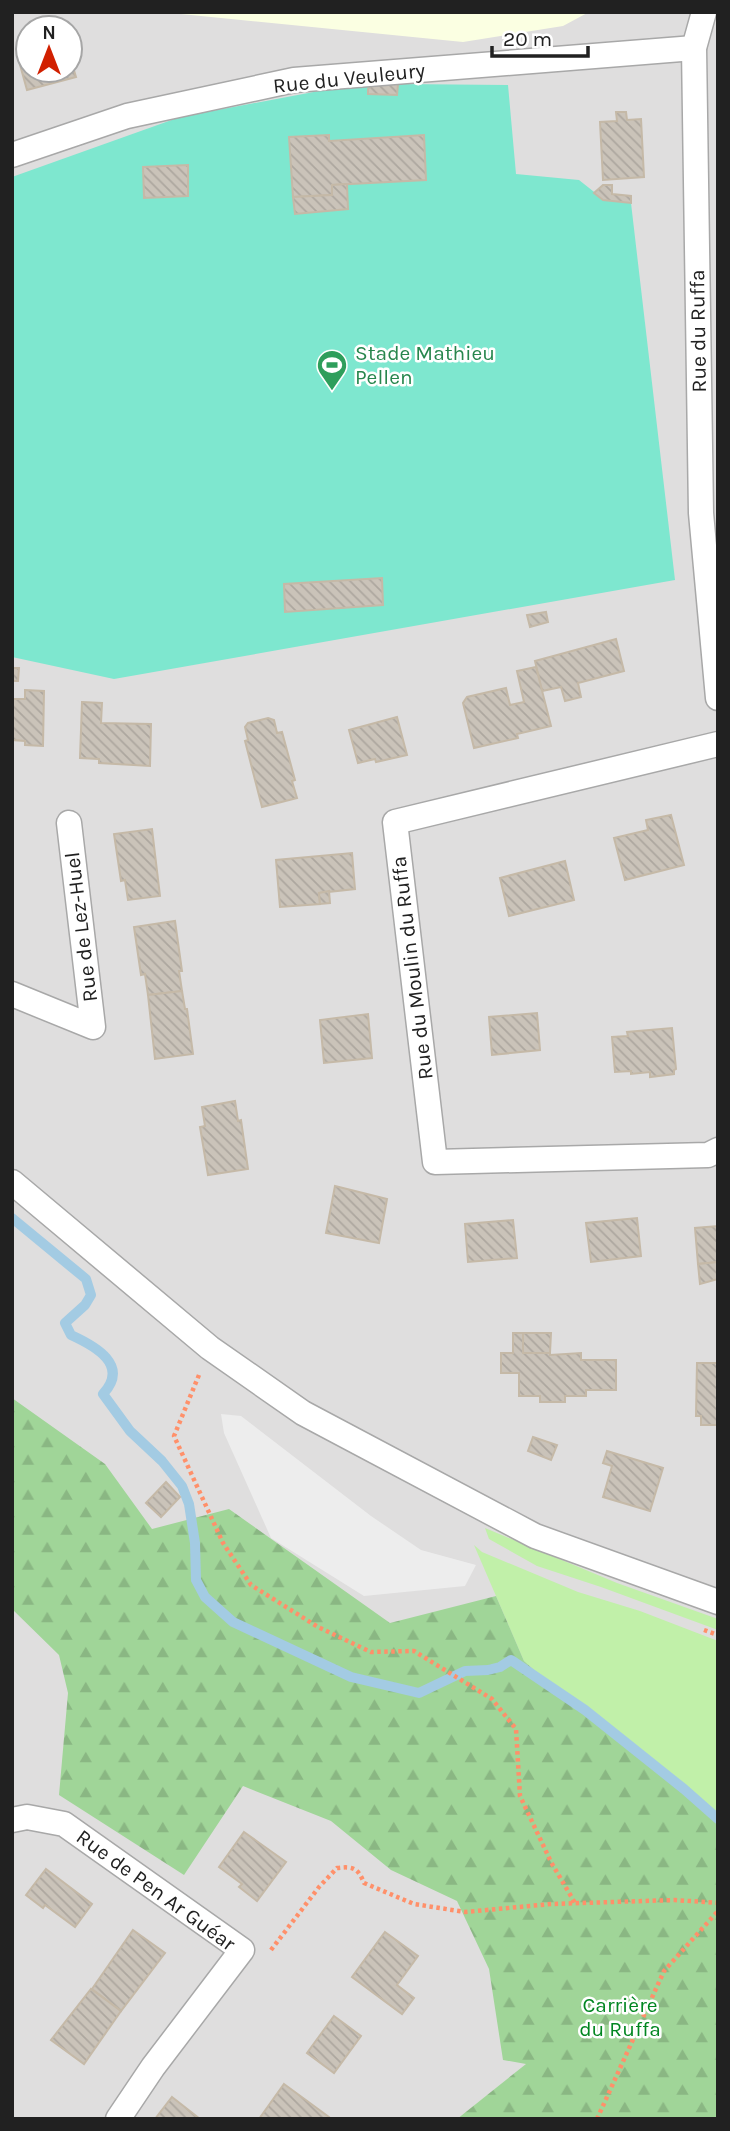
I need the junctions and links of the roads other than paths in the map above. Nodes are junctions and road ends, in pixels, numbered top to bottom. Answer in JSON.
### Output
{"nodes":[{"id":1,"x":704,"y":12,"type":"edge"},
{"id":2,"x":694,"y":48,"type":"junction"},
{"id":3,"x":12,"y":155,"type":"edge"},
{"id":4,"x":707,"y":257,"type":"edge"},
{"id":5,"x":718,"y":698,"type":"edge"},
{"id":6,"x":718,"y":744,"type":"edge"},
{"id":7,"x":69,"y":823,"type":"dead end"},
{"id":8,"x":12,"y":994,"type":"edge"},
{"id":9,"x":718,"y":1150,"type":"edge"},
{"id":10,"x":12,"y":1182,"type":"edge"},
{"id":11,"x":718,"y":1602,"type":"edge"},
{"id":12,"x":12,"y":1820,"type":"edge"},
{"id":13,"x":118,"y":2119,"type":"edge"}],
"edges":[{"from":1,"to":2,"type":"street","name":"Rue du Ruffa"},
{"from":2,"to":3,"type":"street","name":"Rue du Veuleury"},
{"from":2,"to":4,"type":"street","name":"Rue du Ruffa"},
{"from":4,"to":5,"type":"street","name":"Rue du Ruffa"},
{"from":6,"to":9,"type":"street","name":"Rue du Moulin du Ruffa"},
{"from":7,"to":8,"type":"street","name":"Rue de Lez-Huel"},
{"from":10,"to":11,"type":"street"},
{"from":12,"to":13,"type":"street","name":"Rue de Pen Ar Guéar"}]}
